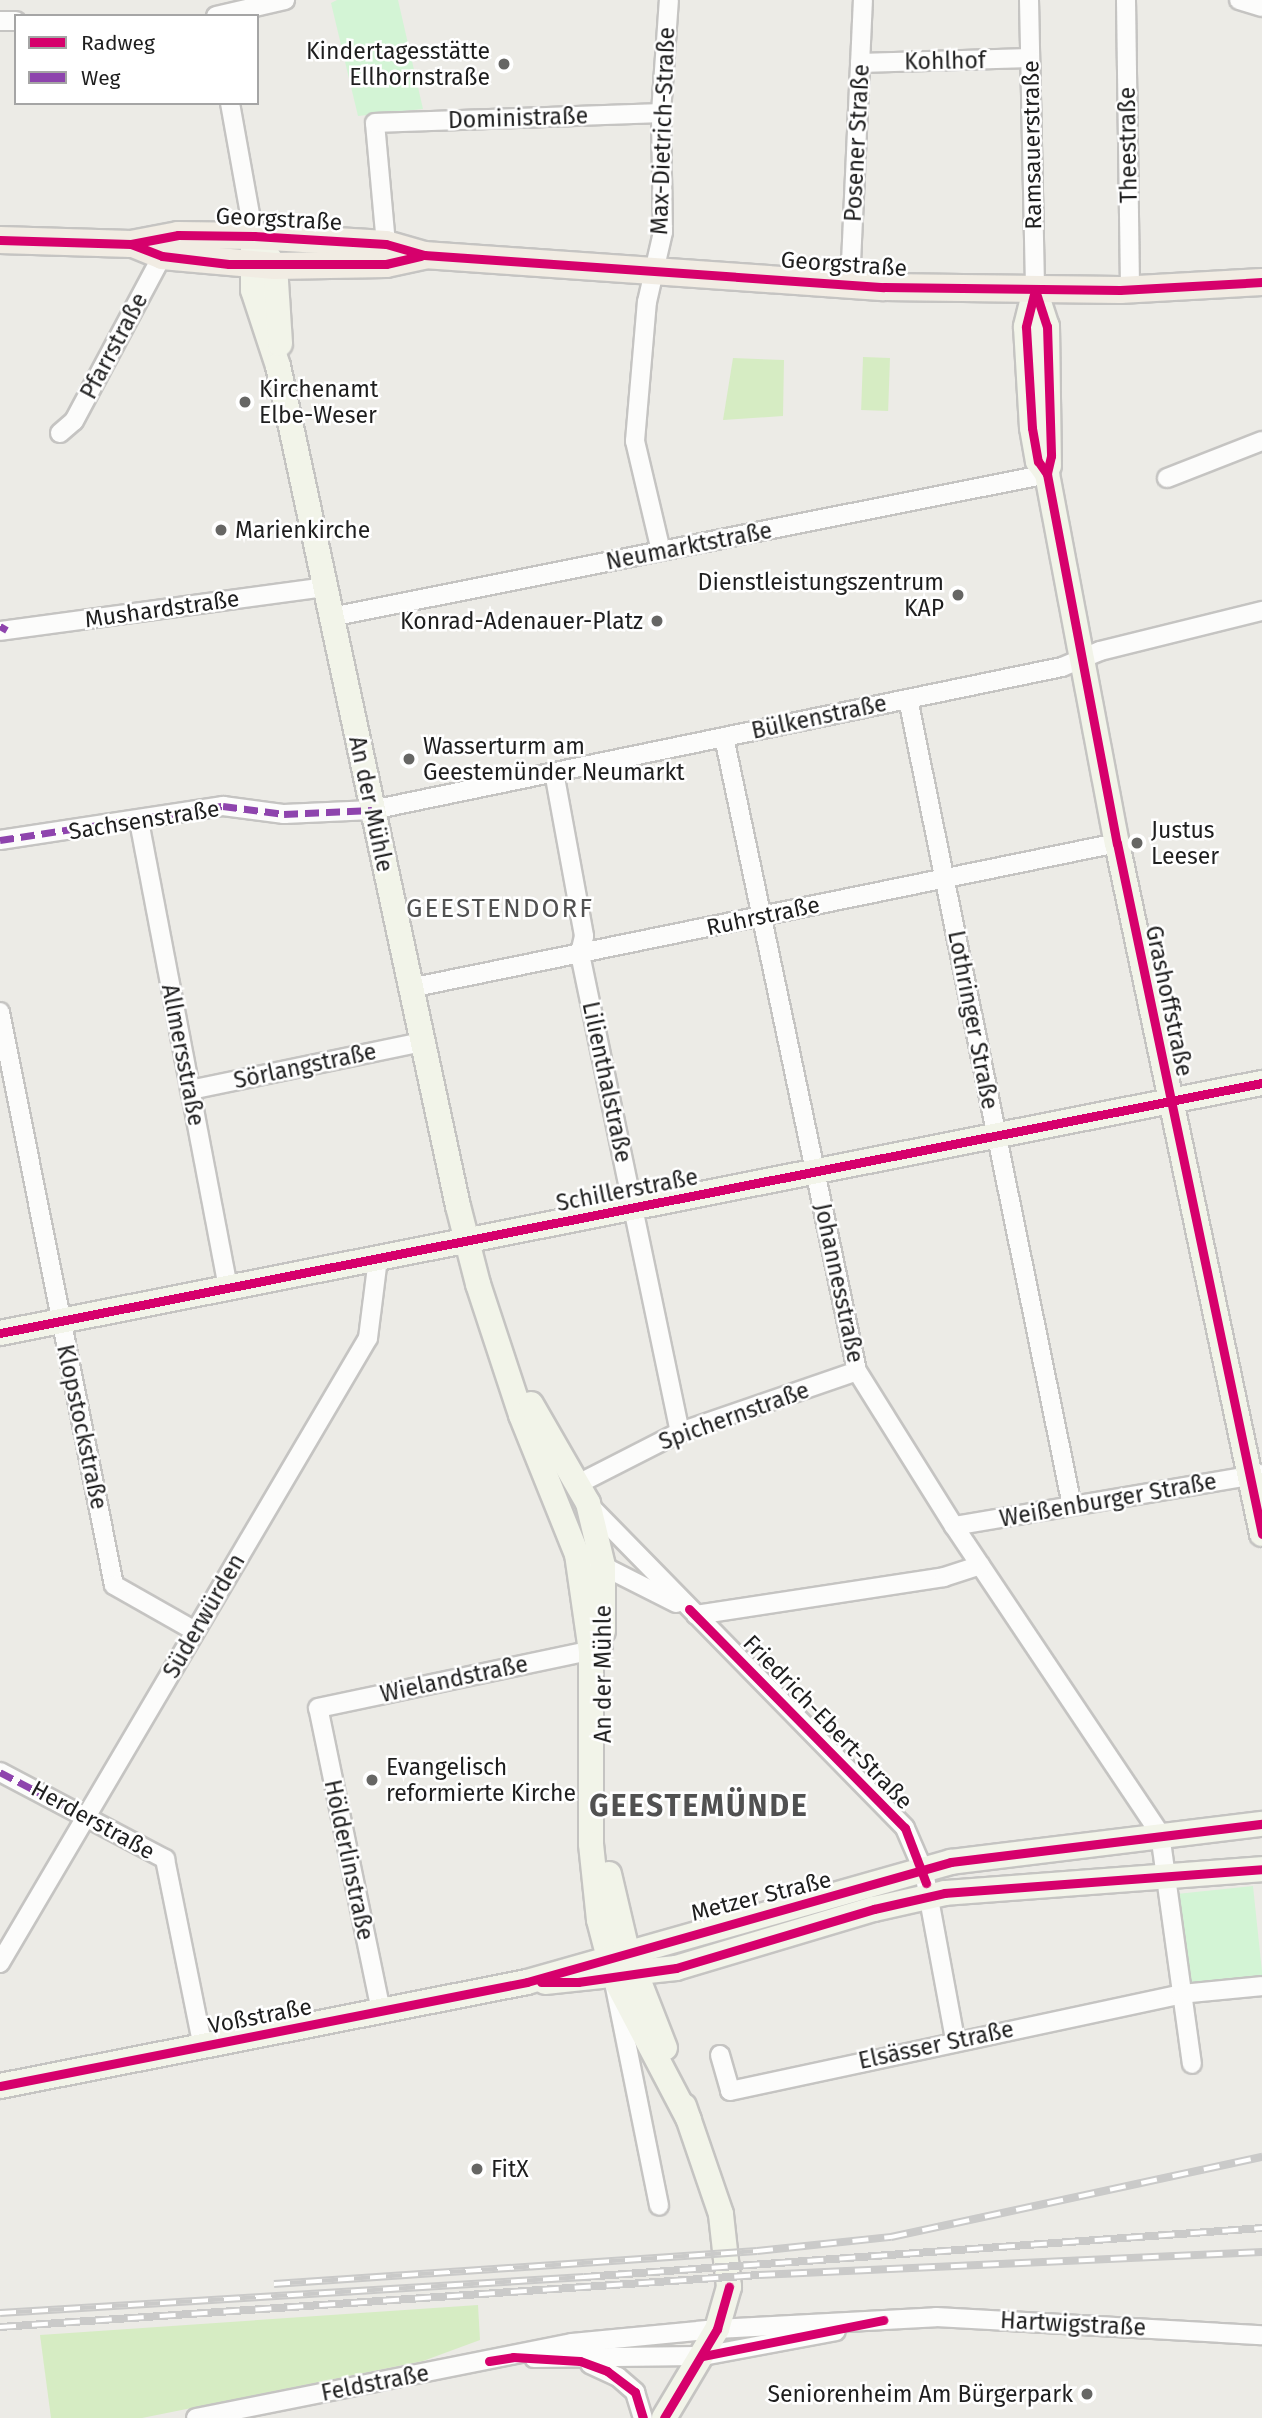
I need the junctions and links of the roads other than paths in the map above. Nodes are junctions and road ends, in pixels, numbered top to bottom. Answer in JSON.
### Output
{"nodes":[{"id":1,"x":285,"y":0,"type":"edge"},
{"id":2,"x":669,"y":0,"type":"edge"},
{"id":3,"x":863,"y":0,"type":"edge"},
{"id":4,"x":1029,"y":0,"type":"edge"},
{"id":5,"x":1126,"y":0,"type":"edge"},
{"id":6,"x":1239,"y":0,"type":"edge"},
{"id":7,"x":1262,"y":7,"type":"edge"},
{"id":8,"x":225,"y":14,"type":"edge"},
{"id":9,"x":1030,"y":58,"type":"junction"},
{"id":10,"x":860,"y":63,"type":"junction"},
{"id":11,"x":230,"y":105,"type":"edge"},
{"id":12,"x":661,"y":113,"type":"junction"},
{"id":13,"x":254,"y":236,"type":"junction"},
{"id":14,"x":0,"y":240,"type":"edge"},
{"id":15,"x":131,"y":244,"type":"junction"},
{"id":16,"x":386,"y":244,"type":"junction"},
{"id":17,"x":424,"y":255,"type":"junction"},
{"id":18,"x":162,"y":256,"type":"junction"},
{"id":19,"x":262,"y":265,"type":"junction"},
{"id":20,"x":653,"y":270,"type":"junction"},
{"id":21,"x":1262,"y":282,"type":"edge"},
{"id":22,"x":850,"y":285,"type":"junction"},
{"id":23,"x":1130,"y":289,"type":"junction"},
{"id":24,"x":1035,"y":290,"type":"junction"},
{"id":25,"x":60,"y":433,"type":"dead end"},
{"id":26,"x":1262,"y":441,"type":"edge"},
{"id":27,"x":1047,"y":474,"type":"junction"},
{"id":28,"x":1167,"y":478,"type":"dead end"},
{"id":29,"x":661,"y":551,"type":"junction"},
{"id":30,"x":325,"y":587,"type":"junction"},
{"id":31,"x":1262,"y":611,"type":"edge"},
{"id":32,"x":331,"y":617,"type":"junction"},
{"id":33,"x":2,"y":629,"type":"edge"},
{"id":34,"x":1083,"y":658,"type":"junction"},
{"id":35,"x":908,"y":699,"type":"junction"},
{"id":36,"x":724,"y":737,"type":"junction"},
{"id":37,"x":554,"y":772,"type":"junction"},
{"id":38,"x":372,"y":810,"type":"junction"},
{"id":39,"x":139,"y":821,"type":"junction"},
{"id":40,"x":0,"y":840,"type":"edge"},
{"id":41,"x":1116,"y":843,"type":"junction"},
{"id":42,"x":944,"y":878,"type":"junction"},
{"id":43,"x":762,"y":916,"type":"junction"},
{"id":44,"x":580,"y":954,"type":"junction"},
{"id":45,"x":410,"y":988,"type":"junction"},
{"id":46,"x":0,"y":1013,"type":"edge"},
{"id":47,"x":421,"y":1042,"type":"junction"},
{"id":48,"x":1262,"y":1083,"type":"edge"},
{"id":49,"x":190,"y":1090,"type":"junction"},
{"id":50,"x":1169,"y":1100,"type":"junction"},
{"id":51,"x":996,"y":1135,"type":"junction"},
{"id":52,"x":815,"y":1172,"type":"junction"},
{"id":53,"x":633,"y":1208,"type":"junction"},
{"id":54,"x":468,"y":1242,"type":"junction"},
{"id":55,"x":378,"y":1259,"type":"junction"},
{"id":56,"x":228,"y":1289,"type":"junction"},
{"id":57,"x":60,"y":1321,"type":"junction"},
{"id":58,"x":0,"y":1333,"type":"edge"},
{"id":59,"x":857,"y":1371,"type":"junction"},
{"id":60,"x":680,"y":1432,"type":"junction"},
{"id":61,"x":1255,"y":1475,"type":"edge"},
{"id":62,"x":582,"y":1494,"type":"junction"},
{"id":63,"x":1072,"y":1506,"type":"junction"},
{"id":64,"x":954,"y":1526,"type":"junction"},
{"id":65,"x":1262,"y":1534,"type":"edge"},
{"id":66,"x":577,"y":1554,"type":"junction"},
{"id":67,"x":979,"y":1565,"type":"junction"},
{"id":68,"x":603,"y":1566,"type":"junction"},
{"id":69,"x":692,"y":1612,"type":"junction"},
{"id":70,"x":195,"y":1631,"type":"junction"},
{"id":71,"x":597,"y":1649,"type":"junction"},
{"id":72,"x":318,"y":1708,"type":"joint"},
{"id":73,"x":0,"y":1772,"type":"edge"},
{"id":74,"x":86,"y":1817,"type":"junction"},
{"id":75,"x":1262,"y":1824,"type":"edge"},
{"id":76,"x":1160,"y":1834,"type":"junction"},
{"id":77,"x":924,"y":1872,"type":"junction"},
{"id":78,"x":1262,"y":1873,"type":"edge"},
{"id":79,"x":1163,"y":1875,"type":"junction"},
{"id":80,"x":928,"y":1897,"type":"junction"},
{"id":81,"x":0,"y":1963,"type":"edge"},
{"id":82,"x":621,"y":1965,"type":"junction"},
{"id":83,"x":1262,"y":1986,"type":"edge"},
{"id":84,"x":1181,"y":1994,"type":"junction"},
{"id":85,"x":381,"y":2011,"type":"junction"},
{"id":86,"x":955,"y":2040,"type":"junction"},
{"id":87,"x":203,"y":2047,"type":"junction"},
{"id":88,"x":720,"y":2054,"type":"dead end"},
{"id":89,"x":1192,"y":2064,"type":"dead end"},
{"id":90,"x":0,"y":2086,"type":"edge"},
{"id":91,"x":659,"y":2206,"type":"dead end"},
{"id":92,"x":883,"y":2320,"type":"junction"},
{"id":93,"x":716,"y":2329,"type":"junction"},
{"id":94,"x":1262,"y":2335,"type":"edge"},
{"id":95,"x":703,"y":2356,"type":"junction"},
{"id":96,"x":513,"y":2357,"type":"junction"},
{"id":97,"x":580,"y":2361,"type":"junction"},
{"id":98,"x":196,"y":2418,"type":"edge"},
{"id":99,"x":643,"y":2418,"type":"edge"},
{"id":100,"x":664,"y":2418,"type":"edge"}],
"edges":[{"from":1,"to":8,"type":"street"},
{"from":2,"to":12,"type":"street","name":"Max-Dietrich-Straße"},
{"from":3,"to":10,"type":"street","name":"Posener Straße"},
{"from":4,"to":9,"type":"street","name":"Ramsauerstraße"},
{"from":5,"to":23,"type":"street","name":"Theestraße"},
{"from":6,"to":7,"type":"street"},
{"from":9,"to":10,"type":"street","name":"Kohlhof"},
{"from":9,"to":24,"type":"street","name":"Ramsauerstraße"},
{"from":10,"to":22,"type":"street","name":"Posener Straße"},
{"from":11,"to":13,"type":"street"},
{"from":12,"to":16,"type":"street","name":"Doministraße"},
{"from":12,"to":20,"type":"street","name":"Max-Dietrich-Straße"},
{"from":13,"to":15,"type":"main road","name":"Georgstraße"},
{"from":13,"to":16,"type":"main road","name":"Georgstraße"},
{"from":13,"to":19,"type":"main road","name":"An der Mühle"},
{"from":14,"to":15,"type":"main road","name":"Georgstraße"},
{"from":15,"to":18,"type":"main road","name":"Georgstraße"},
{"from":16,"to":17,"type":"main road","name":"Georgstraße"},
{"from":17,"to":19,"type":"main road","name":"Georgstraße"},
{"from":17,"to":20,"type":"main road","name":"Georgstraße"},
{"from":18,"to":19,"type":"main road","name":"Georgstraße"},
{"from":18,"to":25,"type":"street","name":"Pfarrstraße"},
{"from":19,"to":30,"type":"main road","name":"An der Mühle"},
{"from":20,"to":22,"type":"main road","name":"Georgstraße"},
{"from":20,"to":29,"type":"street","name":"Max-Dietrich-Straße"},
{"from":21,"to":23,"type":"main road","name":"Georgstraße"},
{"from":22,"to":24,"type":"main road","name":"Georgstraße"},
{"from":23,"to":24,"type":"main road","name":"Georgstraße"},
{"from":24,"to":27,"type":"main road","name":"Grashoffstraße"},
{"from":26,"to":28,"type":"street"},
{"from":27,"to":29,"type":"street","name":"Neumarktstraße"},
{"from":27,"to":34,"type":"main road","name":"Grashoffstraße"},
{"from":29,"to":32,"type":"street","name":"Neumarktstraße"},
{"from":30,"to":32,"type":"main road","name":"An der Mühle"},
{"from":30,"to":33,"type":"street","name":"Mushardstraße"},
{"from":31,"to":34,"type":"street","name":"Bülkenstraße"},
{"from":32,"to":38,"type":"main road","name":"An der Mühle"},
{"from":34,"to":35,"type":"street","name":"Bülkenstraße"},
{"from":34,"to":41,"type":"main road","name":"Grashoffstraße"},
{"from":35,"to":36,"type":"street","name":"Bülkenstraße"},
{"from":35,"to":42,"type":"street","name":"Lothringer Straße"},
{"from":36,"to":37,"type":"street","name":"Bülkenstraße"},
{"from":36,"to":43,"type":"street","name":"Johannesstraße"},
{"from":37,"to":38,"type":"street","name":"Bülkenstraße"},
{"from":37,"to":44,"type":"street","name":"Lilienthalstraße"},
{"from":38,"to":39,"type":"street","name":"Sachsenstraße"},
{"from":38,"to":45,"type":"main road","name":"An der Mühle"},
{"from":39,"to":40,"type":"street","name":"Sachsenstraße"},
{"from":39,"to":49,"type":"street","name":"Allmersstraße"},
{"from":41,"to":42,"type":"street","name":"Ruhrstraße"},
{"from":41,"to":50,"type":"main road","name":"Grashoffstraße"},
{"from":42,"to":43,"type":"street","name":"Ruhrstraße"},
{"from":42,"to":51,"type":"street","name":"Lothringer Straße"},
{"from":43,"to":44,"type":"street","name":"Ruhrstraße"},
{"from":43,"to":52,"type":"street","name":"Johannesstraße"},
{"from":44,"to":45,"type":"street","name":"Ruhrstraße"},
{"from":44,"to":53,"type":"street","name":"Lilienthalstraße"},
{"from":45,"to":47,"type":"main road","name":"An der Mühle"},
{"from":46,"to":57,"type":"street","name":"Klopstockstraße"},
{"from":47,"to":49,"type":"street","name":"Sörlangstraße"},
{"from":47,"to":54,"type":"main road","name":"An der Mühle"},
{"from":48,"to":50,"type":"main road","name":"Schillerstraße"},
{"from":49,"to":56,"type":"street","name":"Allmersstraße"},
{"from":50,"to":51,"type":"main road","name":"Schillerstraße"},
{"from":50,"to":61,"type":"main road","name":"Grashoffstraße"},
{"from":51,"to":52,"type":"main road","name":"Schillerstraße"},
{"from":51,"to":63,"type":"street","name":"Lothringer Straße"},
{"from":52,"to":53,"type":"main road","name":"Schillerstraße"},
{"from":52,"to":59,"type":"street","name":"Johannesstraße"},
{"from":53,"to":54,"type":"main road","name":"Schillerstraße"},
{"from":53,"to":60,"type":"street","name":"Lilienthalstraße"},
{"from":54,"to":55,"type":"main road","name":"Schillerstraße"},
{"from":54,"to":62,"type":"main road","name":"An der Mühle"},
{"from":54,"to":66,"type":"main road","name":"An der Mühle"},
{"from":55,"to":56,"type":"main road","name":"Schillerstraße"},
{"from":55,"to":70,"type":"street","name":"Süderwürden"},
{"from":56,"to":57,"type":"main road","name":"Schillerstraße"},
{"from":57,"to":58,"type":"main road","name":"Schillerstraße"},
{"from":57,"to":70,"type":"street","name":"Klopstockstraße"},
{"from":59,"to":60,"type":"street","name":"Spichernstraße"},
{"from":59,"to":64,"type":"street","name":"Johannesstraße"},
{"from":60,"to":62,"type":"street","name":"Spichernstraße"},
{"from":61,"to":63,"type":"street","name":"Weißenburger Straße"},
{"from":61,"to":65,"type":"main road","name":"Grashoffstraße"},
{"from":62,"to":68,"type":"main road","name":"An der Mühle"},
{"from":62,"to":69,"type":"street","name":"Friedrich-Ebert-Straße"},
{"from":63,"to":64,"type":"street","name":"Weißenburger Straße"},
{"from":64,"to":67,"type":"street","name":"Johannesstraße"},
{"from":66,"to":68,"type":"street","name":"Friedrich-Ebert-Straße"},
{"from":66,"to":71,"type":"main road","name":"An der Mühle"},
{"from":67,"to":69,"type":"street"},
{"from":67,"to":76,"type":"street","name":"Johannesstraße"},
{"from":68,"to":69,"type":"street","name":"Friedrich-Ebert-Straße"},
{"from":68,"to":71,"type":"main road","name":"An der Mühle"},
{"from":69,"to":77,"type":"street","name":"Friedrich-Ebert-Straße"},
{"from":70,"to":74,"type":"street","name":"Süderwürden"},
{"from":71,"to":72,"type":"street","name":"Wielandstraße"},
{"from":71,"to":82,"type":"main road","name":"An der Mühle"},
{"from":72,"to":85,"type":"street","name":"Hölderlinstraße"},
{"from":73,"to":74,"type":"street","name":"Herderstraße"},
{"from":74,"to":81,"type":"street","name":"Süderwürden"},
{"from":74,"to":87,"type":"street","name":"Herderstraße"},
{"from":75,"to":76,"type":"main road"},
{"from":76,"to":77,"type":"main road"},
{"from":76,"to":79,"type":"street"},
{"from":77,"to":80,"type":"street","name":"Friedrich-Ebert-Straße"},
{"from":77,"to":82,"type":"main road","name":"Metzer Straße"},
{"from":78,"to":79,"type":"main road"},
{"from":79,"to":80,"type":"main road"},
{"from":79,"to":84,"type":"street"},
{"from":80,"to":82,"type":"main road","name":"Metzer Straße"},
{"from":80,"to":86,"type":"street","name":"Friedrich-Ebert-Straße"},
{"from":82,"to":85,"type":"main road","name":"Voßstraße"},
{"from":82,"to":91,"type":"street","name":"An der Mühle"},
{"from":82,"to":93,"type":"main road","name":"An der Mühle"},
{"from":83,"to":84,"type":"street","name":"Elsässer Straße"},
{"from":84,"to":86,"type":"street","name":"Elsässer Straße"},
{"from":84,"to":89,"type":"street"},
{"from":85,"to":87,"type":"main road","name":"Voßstraße"},
{"from":86,"to":88,"type":"street","name":"Elsässer Straße"},
{"from":87,"to":90,"type":"main road","name":"Voßstraße"},
{"from":92,"to":93,"type":"street","name":"Hartwigstraße"},
{"from":92,"to":94,"type":"street","name":"Hartwigstraße"},
{"from":92,"to":95,"type":"street","name":"Hartwigstraße"},
{"from":93,"to":95,"type":"main road","name":"An der Mühle"},
{"from":93,"to":96,"type":"street","name":"Feldstraße"},
{"from":95,"to":97,"type":"street","name":"Feldstraße"},
{"from":95,"to":100,"type":"main road","name":"An der Mühle"},
{"from":96,"to":97,"type":"street","name":"Feldstraße"},
{"from":96,"to":98,"type":"street","name":"Feldstraße"},
{"from":97,"to":99,"type":"street","name":"Feldstraße"}]}
